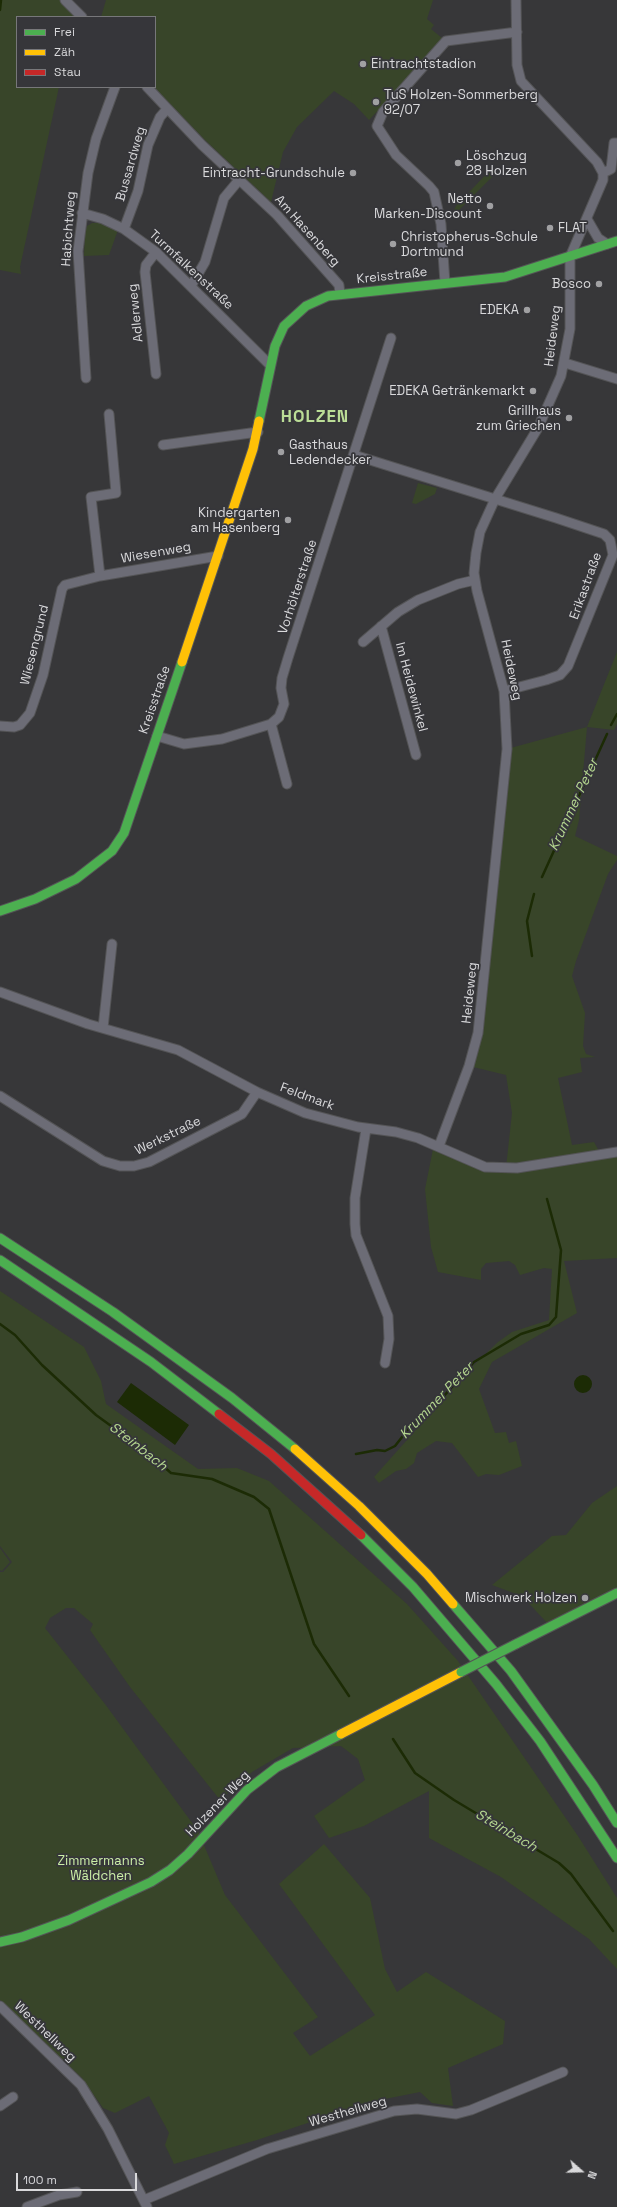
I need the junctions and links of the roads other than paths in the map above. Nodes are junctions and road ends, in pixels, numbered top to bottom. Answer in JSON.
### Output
{"nodes":[{"id":1,"x":65,"y":0,"type":"edge"},
{"id":2,"x":516,"y":0,"type":"edge"},
{"id":3,"x":81,"y":16,"type":"edge"},
{"id":4,"x":517,"y":32,"type":"junction"},
{"id":5,"x":114,"y":88,"type":"edge"},
{"id":6,"x":148,"y":88,"type":"edge"},
{"id":7,"x":167,"y":109,"type":"junction"},
{"id":8,"x":617,"y":143,"type":"edge"},
{"id":9,"x":603,"y":173,"type":"junction"},
{"id":10,"x":239,"y":180,"type":"junction"},
{"id":11,"x":82,"y":213,"type":"junction"},
{"id":12,"x":587,"y":219,"type":"junction"},
{"id":13,"x":124,"y":229,"type":"junction"},
{"id":14,"x":617,"y":241,"type":"edge"},
{"id":15,"x":607,"y":244,"type":"junction"},
{"id":16,"x":156,"y":252,"type":"junction"},
{"id":17,"x":570,"y":257,"type":"junction"},
{"id":18,"x":445,"y":283,"type":"junction"},
{"id":19,"x":191,"y":286,"type":"junction"},
{"id":20,"x":340,"y":294,"type":"junction"},
{"id":21,"x":391,"y":338,"type":"dead end"},
{"id":22,"x":565,"y":363,"type":"junction"},
{"id":23,"x":270,"y":365,"type":"junction"},
{"id":24,"x":156,"y":374,"type":"dead end"},
{"id":25,"x":86,"y":378,"type":"dead end"},
{"id":26,"x":617,"y":379,"type":"edge"},
{"id":27,"x":109,"y":414,"type":"dead end"},
{"id":28,"x":258,"y":432,"type":"junction"},
{"id":29,"x":163,"y":445,"type":"dead end"},
{"id":30,"x":354,"y":455,"type":"junction"},
{"id":31,"x":495,"y":499,"type":"junction"},
{"id":32,"x":615,"y":547,"type":"edge"},
{"id":33,"x":218,"y":556,"type":"junction"},
{"id":34,"x":100,"y":576,"type":"junction"},
{"id":35,"x":475,"y":580,"type":"junction"},
{"id":36,"x":380,"y":626,"type":"junction"},
{"id":37,"x":363,"y":642,"type":"dead end"},
{"id":38,"x":504,"y":691,"type":"junction"},
{"id":39,"x":271,"y":724,"type":"junction"},
{"id":40,"x":0,"y":726,"type":"edge"},
{"id":41,"x":157,"y":736,"type":"junction"},
{"id":42,"x":416,"y":755,"type":"dead end"},
{"id":43,"x":287,"y":784,"type":"dead end"},
{"id":44,"x":0,"y":911,"type":"edge"},
{"id":45,"x":112,"y":944,"type":"dead end"},
{"id":46,"x":0,"y":992,"type":"edge"},
{"id":47,"x":103,"y":1028,"type":"junction"},
{"id":48,"x":257,"y":1092,"type":"junction"},
{"id":49,"x":0,"y":1096,"type":"edge"},
{"id":50,"x":366,"y":1128,"type":"junction"},
{"id":51,"x":439,"y":1146,"type":"junction"},
{"id":52,"x":617,"y":1152,"type":"edge"},
{"id":53,"x":0,"y":1238,"type":"edge"},
{"id":54,"x":0,"y":1260,"type":"edge"},
{"id":55,"x":385,"y":1363,"type":"dead end"},
{"id":56,"x":617,"y":1593,"type":"edge"},
{"id":57,"x":617,"y":1823,"type":"edge"},
{"id":58,"x":617,"y":1858,"type":"edge"},
{"id":59,"x":0,"y":1942,"type":"edge"},
{"id":60,"x":0,"y":2006,"type":"edge"},
{"id":61,"x":563,"y":2072,"type":"dead end"},
{"id":62,"x":13,"y":2097,"type":"dead end"},
{"id":63,"x":0,"y":2106,"type":"edge"},
{"id":64,"x":77,"y":2192,"type":"dead end"},
{"id":65,"x":146,"y":2204,"type":"edge"},
{"id":66,"x":27,"y":2207,"type":"edge"}],
"edges":[{"from":1,"to":3,"type":"street"},
{"from":2,"to":4,"type":"street"},
{"from":4,"to":9,"type":"street"},
{"from":4,"to":18,"type":"street"},
{"from":5,"to":11,"type":"street","name":"Habichtweg"},
{"from":6,"to":7,"type":"street","name":"Am Hasenberg"},
{"from":7,"to":10,"type":"street","name":"Am Hasenberg"},
{"from":7,"to":13,"type":"street","name":"Bussardweg"},
{"from":8,"to":9,"type":"street"},
{"from":9,"to":12,"type":"street","name":"Heideweg"},
{"from":10,"to":19,"type":"street"},
{"from":10,"to":20,"type":"street","name":"Am Hasenberg"},
{"from":11,"to":13,"type":"street","name":"Turmfalkenstraße"},
{"from":11,"to":25,"type":"street","name":"Habichtweg"},
{"from":12,"to":15,"type":"street"},
{"from":12,"to":17,"type":"street","name":"Heideweg"},
{"from":13,"to":16,"type":"street","name":"Turmfalkenstraße"},
{"from":14,"to":15,"type":"main road","name":"Kreisstraße"},
{"from":15,"to":17,"type":"main road","name":"Kreisstraße"},
{"from":16,"to":19,"type":"street","name":"Turmfalkenstraße"},
{"from":16,"to":24,"type":"street","name":"Adlerweg"},
{"from":17,"to":18,"type":"main road","name":"Kreisstraße"},
{"from":17,"to":22,"type":"street","name":"Heideweg"},
{"from":18,"to":20,"type":"main road","name":"Kreisstraße"},
{"from":19,"to":23,"type":"street","name":"Turmfalkenstraße"},
{"from":20,"to":23,"type":"main road","name":"Kreisstraße"},
{"from":21,"to":30,"type":"street","name":"Vorhölterstraße"},
{"from":22,"to":26,"type":"street"},
{"from":22,"to":31,"type":"street","name":"Heideweg"},
{"from":23,"to":28,"type":"main road","name":"Kreisstraße"},
{"from":27,"to":34,"type":"street"},
{"from":28,"to":29,"type":"street"},
{"from":28,"to":33,"type":"main road","name":"Kreisstraße"},
{"from":30,"to":31,"type":"street"},
{"from":30,"to":39,"type":"street","name":"Vorhölterstraße"},
{"from":31,"to":32,"type":"street","name":"Erikastraße"},
{"from":31,"to":35,"type":"street","name":"Heideweg"},
{"from":32,"to":38,"type":"street","name":"Erikastraße"},
{"from":33,"to":34,"type":"street","name":"Wiesenweg"},
{"from":33,"to":41,"type":"main road","name":"Kreisstraße"},
{"from":34,"to":40,"type":"street","name":"Wiesengrund"},
{"from":35,"to":36,"type":"street"},
{"from":35,"to":38,"type":"street","name":"Heideweg"},
{"from":36,"to":37,"type":"street"},
{"from":36,"to":42,"type":"street","name":"Im Heidewinkel"},
{"from":38,"to":51,"type":"street","name":"Heideweg"},
{"from":39,"to":41,"type":"street"},
{"from":39,"to":43,"type":"street"},
{"from":41,"to":44,"type":"main road","name":"Kreisstraße"},
{"from":45,"to":47,"type":"street"},
{"from":46,"to":47,"type":"street","name":"Feldmark"},
{"from":47,"to":48,"type":"street","name":"Feldmark"},
{"from":48,"to":49,"type":"street","name":"Werkstraße"},
{"from":48,"to":50,"type":"street","name":"Feldmark"},
{"from":50,"to":51,"type":"street","name":"Feldmark"},
{"from":50,"to":55,"type":"street"},
{"from":51,"to":52,"type":"street","name":"Feldmark"},
{"from":53,"to":57,"type":"main road"},
{"from":54,"to":58,"type":"main road"},
{"from":56,"to":59,"type":"main road","name":"Holzener Weg","bridge":true},
{"from":60,"to":65,"type":"street","name":"Westhellweg"},
{"from":61,"to":65,"type":"street","name":"Westhellweg"},
{"from":62,"to":63,"type":"street"},
{"from":64,"to":66,"type":"street"}]}
